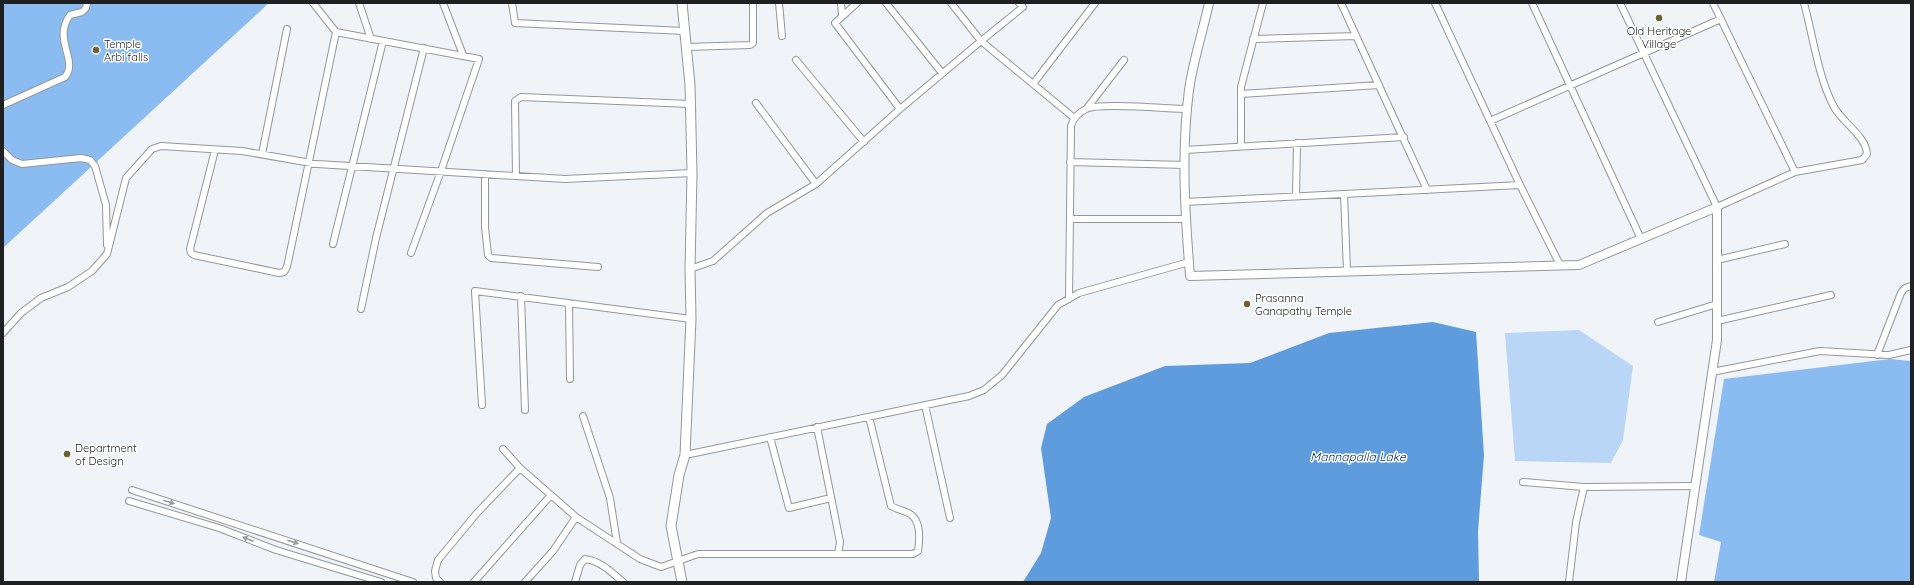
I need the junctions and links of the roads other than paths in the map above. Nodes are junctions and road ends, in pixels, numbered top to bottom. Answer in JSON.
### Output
{"nodes":[{"id":1,"x":87,"y":3,"type":"edge"},
{"id":2,"x":313,"y":3,"type":"edge"},
{"id":3,"x":358,"y":3,"type":"edge"},
{"id":4,"x":443,"y":3,"type":"edge"},
{"id":5,"x":512,"y":3,"type":"edge"},
{"id":6,"x":682,"y":3,"type":"edge"},
{"id":7,"x":753,"y":3,"type":"edge"},
{"id":8,"x":779,"y":3,"type":"edge"},
{"id":9,"x":841,"y":3,"type":"edge"},
{"id":10,"x":857,"y":3,"type":"edge"},
{"id":11,"x":886,"y":3,"type":"edge"},
{"id":12,"x":951,"y":3,"type":"edge"},
{"id":13,"x":1019,"y":3,"type":"edge"},
{"id":14,"x":1095,"y":3,"type":"edge"},
{"id":15,"x":1209,"y":3,"type":"edge"},
{"id":16,"x":1263,"y":3,"type":"edge"},
{"id":17,"x":1340,"y":3,"type":"edge"},
{"id":18,"x":1435,"y":3,"type":"edge"},
{"id":19,"x":1532,"y":3,"type":"edge"},
{"id":20,"x":1620,"y":3,"type":"edge"},
{"id":21,"x":1713,"y":3,"type":"edge"},
{"id":22,"x":1804,"y":3,"type":"edge"},
{"id":23,"x":842,"y":15,"type":"junction"},
{"id":24,"x":1721,"y":19,"type":"junction"},
{"id":25,"x":287,"y":29,"type":"dead end"},
{"id":26,"x":684,"y":31,"type":"junction"},
{"id":27,"x":336,"y":32,"type":"junction"},
{"id":28,"x":782,"y":36,"type":"dead end"},
{"id":29,"x":1356,"y":36,"type":"junction"},
{"id":30,"x":371,"y":38,"type":"junction"},
{"id":31,"x":1254,"y":39,"type":"junction"},
{"id":32,"x":383,"y":41,"type":"junction"},
{"id":33,"x":981,"y":41,"type":"junction"},
{"id":34,"x":686,"y":47,"type":"junction"},
{"id":35,"x":424,"y":48,"type":"junction"},
{"id":36,"x":1644,"y":53,"type":"junction"},
{"id":37,"x":462,"y":56,"type":"junction"},
{"id":38,"x":796,"y":60,"type":"dead end"},
{"id":39,"x":1124,"y":60,"type":"dead end"},
{"id":40,"x":942,"y":73,"type":"junction"},
{"id":41,"x":1033,"y":84,"type":"junction"},
{"id":42,"x":1379,"y":85,"type":"junction"},
{"id":43,"x":1570,"y":86,"type":"junction"},
{"id":44,"x":1241,"y":94,"type":"junction"},
{"id":45,"x":756,"y":103,"type":"dead end"},
{"id":46,"x":690,"y":104,"type":"junction"},
{"id":47,"x":3,"y":105,"type":"edge"},
{"id":48,"x":1087,"y":108,"type":"junction"},
{"id":49,"x":900,"y":109,"type":"junction"},
{"id":50,"x":1188,"y":109,"type":"junction"},
{"id":51,"x":1073,"y":117,"type":"junction"},
{"id":52,"x":1490,"y":121,"type":"junction"},
{"id":53,"x":1404,"y":137,"type":"junction"},
{"id":54,"x":864,"y":142,"type":"junction"},
{"id":55,"x":1297,"y":143,"type":"junction"},
{"id":56,"x":1241,"y":146,"type":"junction"},
{"id":57,"x":215,"y":150,"type":"junction"},
{"id":58,"x":1185,"y":150,"type":"junction"},
{"id":59,"x":3,"y":151,"type":"edge"},
{"id":60,"x":262,"y":154,"type":"junction"},
{"id":61,"x":310,"y":162,"type":"junction"},
{"id":62,"x":1070,"y":162,"type":"junction"},
{"id":63,"x":1185,"y":165,"type":"junction"},
{"id":64,"x":353,"y":166,"type":"junction"},
{"id":65,"x":394,"y":168,"type":"junction"},
{"id":66,"x":442,"y":171,"type":"junction"},
{"id":67,"x":1795,"y":172,"type":"junction"},
{"id":68,"x":692,"y":173,"type":"junction"},
{"id":69,"x":485,"y":174,"type":"junction"},
{"id":70,"x":516,"y":175,"type":"junction"},
{"id":71,"x":816,"y":184,"type":"junction"},
{"id":72,"x":1520,"y":185,"type":"junction"},
{"id":73,"x":1427,"y":190,"type":"junction"},
{"id":74,"x":1344,"y":194,"type":"junction"},
{"id":75,"x":1296,"y":196,"type":"junction"},
{"id":76,"x":1184,"y":202,"type":"junction"},
{"id":77,"x":1717,"y":207,"type":"junction"},
{"id":78,"x":1070,"y":219,"type":"junction"},
{"id":79,"x":1186,"y":219,"type":"junction"},
{"id":80,"x":1641,"y":239,"type":"junction"},
{"id":81,"x":333,"y":244,"type":"dead end"},
{"id":82,"x":1785,"y":244,"type":"dead end"},
{"id":83,"x":411,"y":253,"type":"dead end"},
{"id":84,"x":107,"y":254,"type":"junction"},
{"id":85,"x":1717,"y":260,"type":"junction"},
{"id":86,"x":1189,"y":262,"type":"junction"},
{"id":87,"x":1560,"y":265,"type":"junction"},
{"id":88,"x":598,"y":267,"type":"dead end"},
{"id":89,"x":690,"y":269,"type":"junction"},
{"id":90,"x":1346,"y":271,"type":"junction"},
{"id":91,"x":1911,"y":286,"type":"edge"},
{"id":92,"x":1831,"y":295,"type":"dead end"},
{"id":93,"x":521,"y":296,"type":"junction"},
{"id":94,"x":1069,"y":299,"type":"junction"},
{"id":95,"x":569,"y":303,"type":"junction"},
{"id":96,"x":1717,"y":304,"type":"junction"},
{"id":97,"x":361,"y":309,"type":"dead end"},
{"id":98,"x":691,"y":318,"type":"junction"},
{"id":99,"x":1717,"y":321,"type":"junction"},
{"id":100,"x":1658,"y":322,"type":"dead end"},
{"id":101,"x":3,"y":332,"type":"edge"},
{"id":102,"x":1911,"y":350,"type":"edge"},
{"id":103,"x":1876,"y":354,"type":"junction"},
{"id":104,"x":1712,"y":372,"type":"junction"},
{"id":105,"x":570,"y":379,"type":"dead end"},
{"id":106,"x":482,"y":405,"type":"dead end"},
{"id":107,"x":925,"y":405,"type":"junction"},
{"id":108,"x":526,"y":410,"type":"dead end"},
{"id":109,"x":583,"y":416,"type":"dead end"},
{"id":110,"x":869,"y":417,"type":"junction"},
{"id":111,"x":817,"y":428,"type":"junction"},
{"id":112,"x":770,"y":437,"type":"junction"},
{"id":113,"x":503,"y":449,"type":"dead end"},
{"id":114,"x":685,"y":456,"type":"junction"},
{"id":115,"x":520,"y":468,"type":"junction"},
{"id":116,"x":1523,"y":482,"type":"dead end"},
{"id":117,"x":1696,"y":486,"type":"junction"},
{"id":118,"x":1584,"y":487,"type":"junction"},
{"id":119,"x":132,"y":490,"type":"dead end"},
{"id":120,"x":551,"y":495,"type":"junction"},
{"id":121,"x":832,"y":498,"type":"junction"},
{"id":122,"x":129,"y":501,"type":"dead end"},
{"id":123,"x":576,"y":517,"type":"junction"},
{"id":124,"x":950,"y":518,"type":"dead end"},
{"id":125,"x":617,"y":543,"type":"junction"},
{"id":126,"x":838,"y":554,"type":"junction"},
{"id":127,"x":677,"y":562,"type":"junction"},
{"id":128,"x":380,"y":582,"type":"edge"},
{"id":129,"x":413,"y":582,"type":"edge"},
{"id":130,"x":440,"y":582,"type":"edge"},
{"id":131,"x":474,"y":582,"type":"edge"},
{"id":132,"x":525,"y":582,"type":"edge"},
{"id":133,"x":575,"y":582,"type":"edge"},
{"id":134,"x":623,"y":582,"type":"edge"},
{"id":135,"x":682,"y":582,"type":"edge"},
{"id":136,"x":1569,"y":582,"type":"edge"},
{"id":137,"x":1681,"y":582,"type":"edge"}],
"edges":[{"from":1,"to":47,"type":"street"},
{"from":2,"to":27,"type":"street"},
{"from":3,"to":30,"type":"street"},
{"from":4,"to":37,"type":"street"},
{"from":5,"to":26,"type":"street"},
{"from":6,"to":26,"type":"main road"},
{"from":7,"to":34,"type":"street"},
{"from":8,"to":28,"type":"street"},
{"from":9,"to":23,"type":"street"},
{"from":10,"to":23,"type":"street"},
{"from":11,"to":40,"type":"street"},
{"from":12,"to":33,"type":"street"},
{"from":13,"to":33,"type":"street"},
{"from":14,"to":41,"type":"street"},
{"from":15,"to":50,"type":"street"},
{"from":16,"to":31,"type":"street"},
{"from":17,"to":29,"type":"street"},
{"from":18,"to":52,"type":"street"},
{"from":19,"to":43,"type":"street"},
{"from":20,"to":36,"type":"street"},
{"from":21,"to":24,"type":"street"},
{"from":22,"to":67,"type":"street"},
{"from":23,"to":49,"type":"street"},
{"from":24,"to":36,"type":"street"},
{"from":24,"to":67,"type":"street"},
{"from":25,"to":60,"type":"street"},
{"from":26,"to":34,"type":"main road"},
{"from":27,"to":30,"type":"street"},
{"from":27,"to":61,"type":"street"},
{"from":29,"to":31,"type":"street"},
{"from":29,"to":42,"type":"street"},
{"from":30,"to":32,"type":"street"},
{"from":31,"to":44,"type":"street"},
{"from":32,"to":35,"type":"street"},
{"from":32,"to":64,"type":"street"},
{"from":33,"to":40,"type":"street"},
{"from":33,"to":41,"type":"street"},
{"from":34,"to":46,"type":"main road"},
{"from":35,"to":37,"type":"street"},
{"from":35,"to":65,"type":"street"},
{"from":36,"to":43,"type":"street"},
{"from":36,"to":77,"type":"street"},
{"from":37,"to":66,"type":"street"},
{"from":38,"to":54,"type":"street"},
{"from":39,"to":48,"type":"street"},
{"from":40,"to":49,"type":"street"},
{"from":41,"to":51,"type":"street"},
{"from":42,"to":44,"type":"street"},
{"from":42,"to":53,"type":"street"},
{"from":43,"to":52,"type":"street"},
{"from":43,"to":80,"type":"street"},
{"from":44,"to":56,"type":"street"},
{"from":45,"to":71,"type":"street"},
{"from":46,"to":68,"type":"main road"},
{"from":46,"to":70,"type":"street"},
{"from":48,"to":50,"type":"street"},
{"from":48,"to":51,"type":"street"},
{"from":49,"to":54,"type":"street"},
{"from":50,"to":58,"type":"street"},
{"from":51,"to":62,"type":"street"},
{"from":52,"to":72,"type":"street"},
{"from":53,"to":55,"type":"street"},
{"from":53,"to":73,"type":"street"},
{"from":54,"to":71,"type":"street"},
{"from":55,"to":56,"type":"street"},
{"from":55,"to":75,"type":"street"},
{"from":56,"to":58,"type":"street"},
{"from":57,"to":60,"type":"street"},
{"from":57,"to":61,"type":"street"},
{"from":57,"to":84,"type":"street"},
{"from":58,"to":63,"type":"street"},
{"from":59,"to":84,"type":"street"},
{"from":60,"to":61,"type":"street"},
{"from":61,"to":64,"type":"street"},
{"from":62,"to":63,"type":"street"},
{"from":62,"to":78,"type":"street"},
{"from":63,"to":76,"type":"street"},
{"from":64,"to":65,"type":"street"},
{"from":64,"to":81,"type":"street"},
{"from":65,"to":66,"type":"street"},
{"from":65,"to":97,"type":"street"},
{"from":66,"to":69,"type":"street"},
{"from":66,"to":83,"type":"street"},
{"from":67,"to":77,"type":"street"},
{"from":68,"to":70,"type":"street"},
{"from":68,"to":89,"type":"main road"},
{"from":69,"to":70,"type":"street"},
{"from":69,"to":88,"type":"street"},
{"from":71,"to":89,"type":"street"},
{"from":72,"to":73,"type":"street"},
{"from":72,"to":87,"type":"street"},
{"from":73,"to":74,"type":"street"},
{"from":74,"to":75,"type":"street"},
{"from":74,"to":90,"type":"street"},
{"from":75,"to":76,"type":"street"},
{"from":76,"to":79,"type":"street"},
{"from":77,"to":80,"type":"street"},
{"from":77,"to":85,"type":"street"},
{"from":78,"to":79,"type":"street"},
{"from":78,"to":94,"type":"street"},
{"from":79,"to":86,"type":"street"},
{"from":80,"to":87,"type":"street"},
{"from":82,"to":85,"type":"street"},
{"from":84,"to":101,"type":"street"},
{"from":85,"to":96,"type":"street"},
{"from":86,"to":90,"type":"street"},
{"from":86,"to":94,"type":"street"},
{"from":87,"to":90,"type":"street"},
{"from":89,"to":98,"type":"main road"},
{"from":91,"to":103,"type":"street"},
{"from":92,"to":99,"type":"street"},
{"from":93,"to":95,"type":"street"},
{"from":93,"to":106,"type":"street"},
{"from":93,"to":108,"type":"street"},
{"from":94,"to":107,"type":"street"},
{"from":95,"to":98,"type":"street"},
{"from":95,"to":105,"type":"street"},
{"from":96,"to":99,"type":"street"},
{"from":96,"to":100,"type":"street"},
{"from":98,"to":114,"type":"main road"},
{"from":99,"to":104,"type":"street"},
{"from":102,"to":103,"type":"street"},
{"from":103,"to":104,"type":"street"},
{"from":104,"to":117,"type":"street"},
{"from":107,"to":110,"type":"street"},
{"from":107,"to":124,"type":"street"},
{"from":109,"to":125,"type":"street"},
{"from":110,"to":111,"type":"street"},
{"from":110,"to":126,"type":"street"},
{"from":111,"to":112,"type":"street"},
{"from":111,"to":121,"type":"street"},
{"from":112,"to":114,"type":"street"},
{"from":112,"to":121,"type":"street"},
{"from":113,"to":115,"type":"street"},
{"from":114,"to":127,"type":"main road"},
{"from":115,"to":120,"type":"street"},
{"from":115,"to":130,"type":"street"},
{"from":116,"to":118,"type":"street"},
{"from":117,"to":118,"type":"street"},
{"from":117,"to":137,"type":"street"},
{"from":118,"to":136,"type":"street"},
{"from":119,"to":129,"type":"street","one_way":true},
{"from":120,"to":123,"type":"street"},
{"from":120,"to":131,"type":"street"},
{"from":121,"to":126,"type":"street"},
{"from":128,"to":122,"type":"street","one_way":true},
{"from":123,"to":125,"type":"street"},
{"from":123,"to":132,"type":"street"},
{"from":125,"to":127,"type":"street"},
{"from":126,"to":127,"type":"street"},
{"from":127,"to":135,"type":"main road"},
{"from":133,"to":134,"type":"street"}]}
